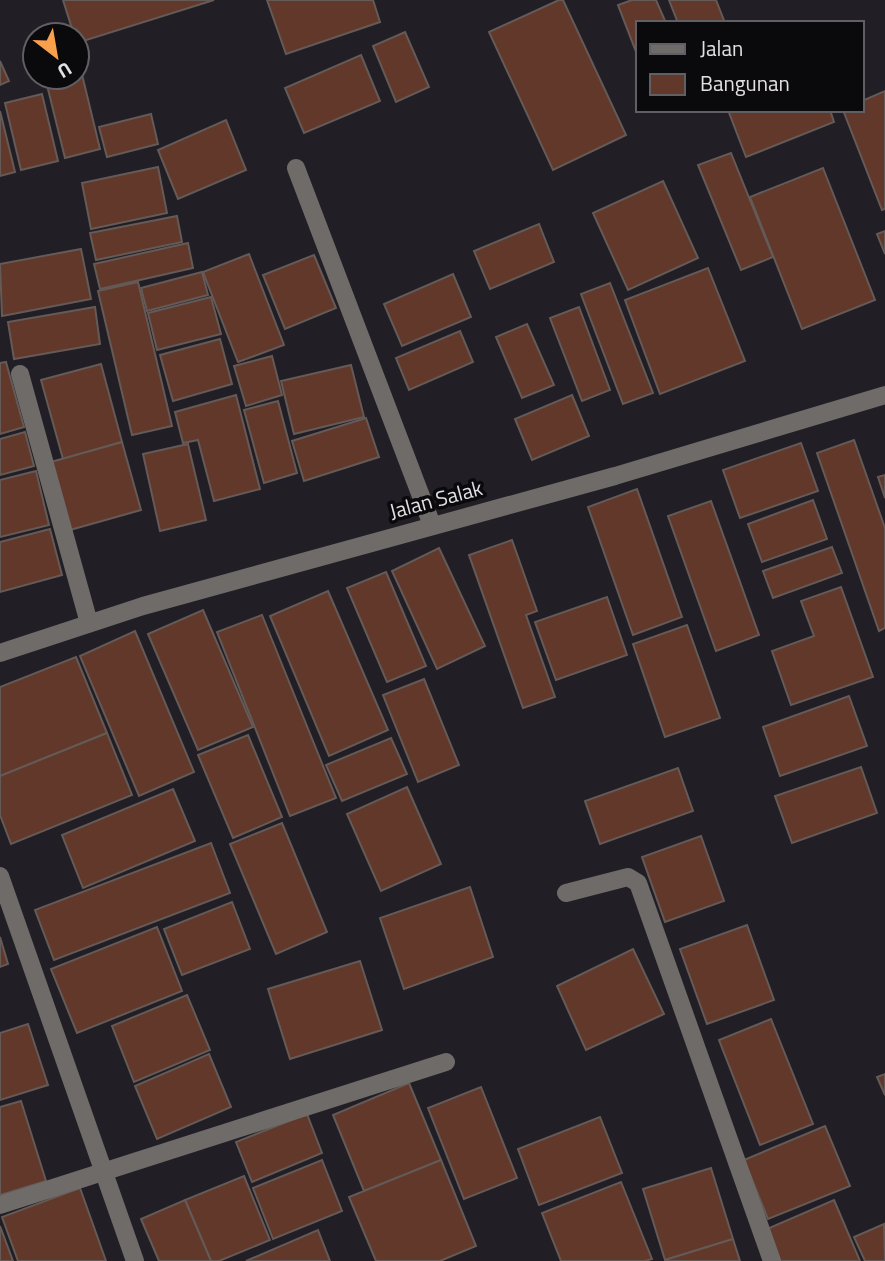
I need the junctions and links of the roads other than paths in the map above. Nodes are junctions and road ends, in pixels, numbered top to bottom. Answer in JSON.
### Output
{"nodes":[{"id":1,"x":296,"y":168,"type":"dead end"},
{"id":2,"x":20,"y":374,"type":"dead end"},
{"id":3,"x":885,"y":395,"type":"edge"},
{"id":4,"x":432,"y":525,"type":"junction"},
{"id":5,"x":89,"y":623,"type":"junction"},
{"id":6,"x":0,"y":653,"type":"edge"},
{"id":7,"x":0,"y":876,"type":"edge"},
{"id":8,"x":566,"y":893,"type":"dead end"},
{"id":9,"x":446,"y":1062,"type":"dead end"},
{"id":10,"x":105,"y":1171,"type":"junction"},
{"id":11,"x":0,"y":1205,"type":"edge"},
{"id":12,"x":135,"y":1261,"type":"edge"},
{"id":13,"x":772,"y":1261,"type":"edge"}],
"edges":[{"from":1,"to":4,"type":"street"},
{"from":2,"to":5,"type":"street"},
{"from":3,"to":4,"type":"street","name":"Jalan Salak"},
{"from":4,"to":5,"type":"street","name":"Jalan Salak"},
{"from":5,"to":6,"type":"street","name":"Jalan Salak"},
{"from":7,"to":10,"type":"street"},
{"from":8,"to":13,"type":"street"},
{"from":9,"to":10,"type":"street"},
{"from":10,"to":11,"type":"street"},
{"from":10,"to":12,"type":"street"}]}
